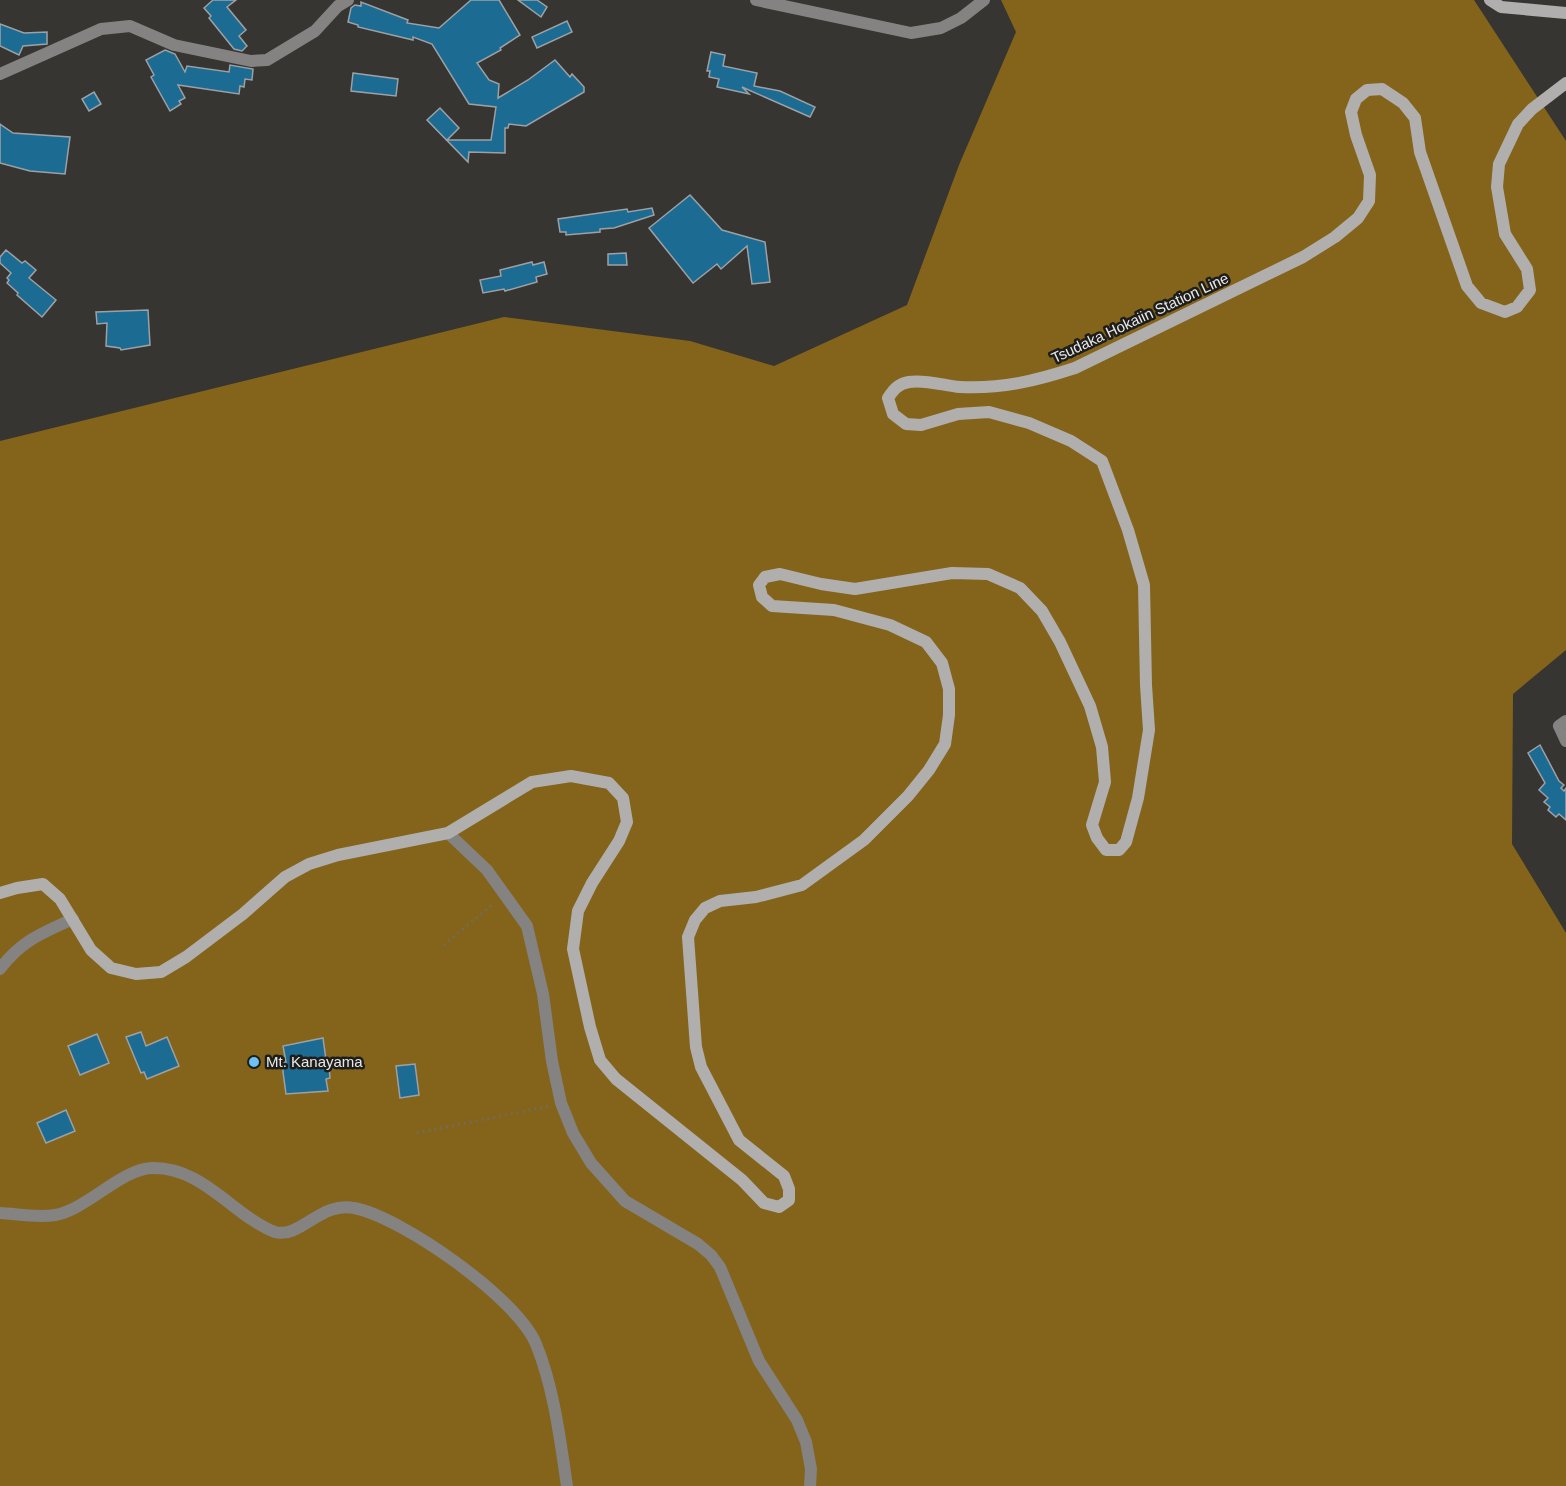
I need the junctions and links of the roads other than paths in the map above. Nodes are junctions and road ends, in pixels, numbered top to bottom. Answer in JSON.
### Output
{"nodes":[{"id":1,"x":348,"y":0,"type":"edge"},
{"id":2,"x":756,"y":0,"type":"edge"},
{"id":3,"x":984,"y":0,"type":"edge"},
{"id":4,"x":1490,"y":0,"type":"edge"},
{"id":5,"x":1566,"y":13,"type":"edge"},
{"id":6,"x":0,"y":74,"type":"edge"},
{"id":7,"x":1566,"y":83,"type":"edge"},
{"id":8,"x":1566,"y":721,"type":"edge"},
{"id":9,"x":1566,"y":741,"type":"edge"},
{"id":10,"x":448,"y":833,"type":"junction"},
{"id":11,"x":0,"y":893,"type":"edge"},
{"id":12,"x":73,"y":919,"type":"junction"},
{"id":13,"x":0,"y":969,"type":"edge"},
{"id":14,"x":0,"y":1214,"type":"edge"},
{"id":15,"x":567,"y":1486,"type":"edge"},
{"id":16,"x":810,"y":1486,"type":"edge"}],
"edges":[{"from":1,"to":6,"type":"street"},
{"from":2,"to":3,"type":"street"},
{"from":4,"to":5,"type":"main road"},
{"from":7,"to":10,"type":"main road","name":"Tsudaka Hokaiin Station Line"},
{"from":8,"to":9,"type":"street"},
{"from":10,"to":12,"type":"main road","name":"Tsudaka Hokaiin Station Line"},
{"from":10,"to":16,"type":"street"},
{"from":11,"to":12,"type":"main road","name":"Tsudaka Hokaiin Station Line"},
{"from":12,"to":13,"type":"street"},
{"from":14,"to":15,"type":"street"}]}
